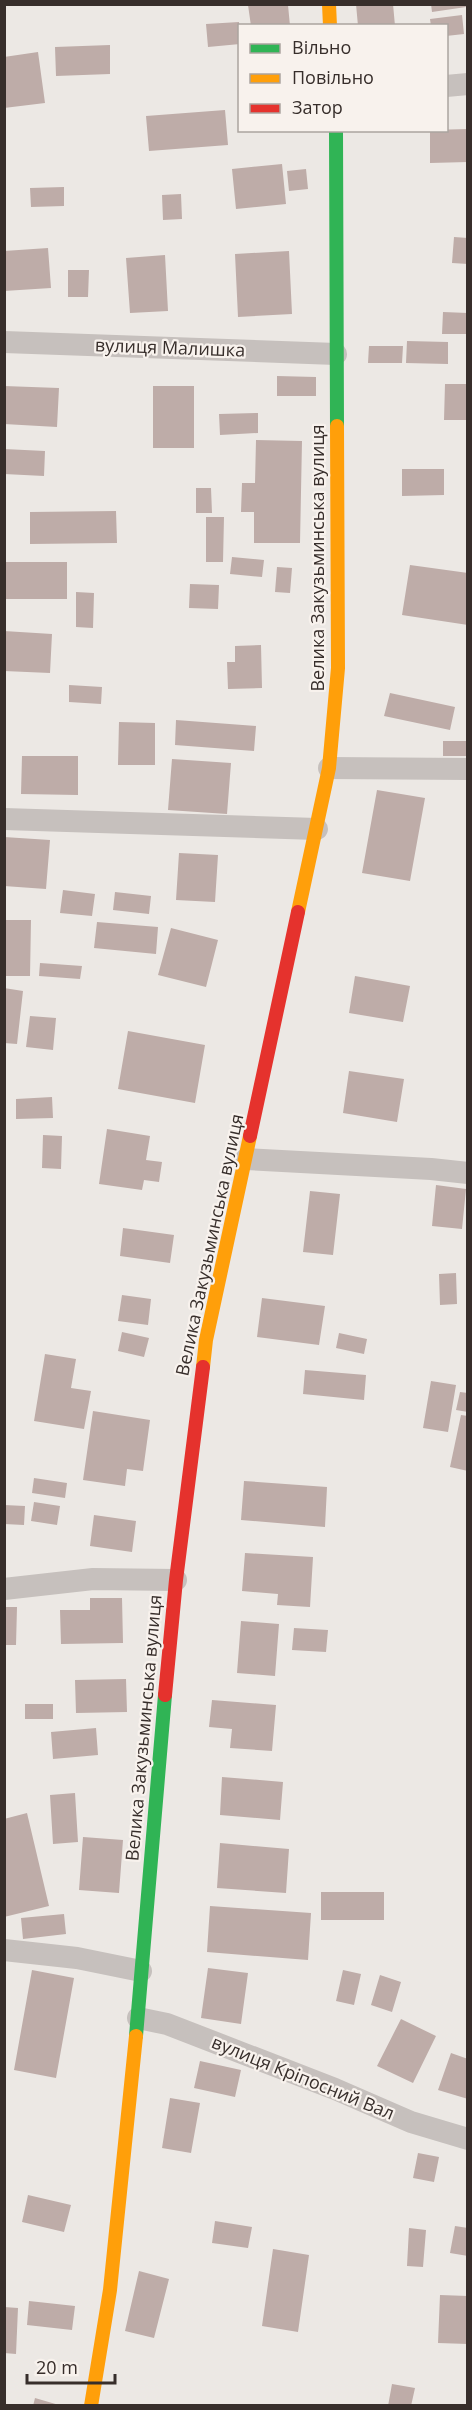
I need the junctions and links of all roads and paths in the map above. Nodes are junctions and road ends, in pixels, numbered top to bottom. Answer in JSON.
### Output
{"nodes":[{"id":1,"x":328,"y":4,"type":"edge"},
{"id":2,"x":330,"y":24,"type":"edge"},
{"id":3,"x":468,"y":84,"type":"edge"},
{"id":4,"x":448,"y":86,"type":"edge"},
{"id":5,"x":336,"y":132,"type":"edge"},
{"id":6,"x":4,"y":342,"type":"edge"},
{"id":7,"x":336,"y":354,"type":"junction"},
{"id":8,"x":329,"y":768,"type":"junction"},
{"id":9,"x":468,"y":769,"type":"edge"},
{"id":10,"x":4,"y":819,"type":"edge"},
{"id":11,"x":317,"y":829,"type":"junction"},
{"id":12,"x":246,"y":1159,"type":"junction"},
{"id":13,"x":468,"y":1173,"type":"edge"},
{"id":14,"x":176,"y":1580,"type":"junction"},
{"id":15,"x":4,"y":1589,"type":"edge"},
{"id":16,"x":4,"y":1950,"type":"edge"},
{"id":17,"x":141,"y":1971,"type":"junction"},
{"id":18,"x":138,"y":2018,"type":"junction"},
{"id":19,"x":468,"y":2139,"type":"edge"},
{"id":20,"x":91,"y":2406,"type":"edge"}],
"edges":[{"from":1,"to":2,"type":"street"},
{"from":3,"to":4,"type":"street"},
{"from":5,"to":7,"type":"street","name":"Велика Закузьминська вулиця"},
{"from":6,"to":7,"type":"street","name":"вулиця Малишка"},
{"from":7,"to":8,"type":"street","name":"Велика Закузьминська вулиця"},
{"from":8,"to":9,"type":"street"},
{"from":8,"to":11,"type":"street","name":"Велика Закузьминська вулиця"},
{"from":10,"to":11,"type":"street"},
{"from":11,"to":12,"type":"street","name":"Велика Закузьминська вулиця"},
{"from":12,"to":13,"type":"street"},
{"from":12,"to":14,"type":"street","name":"Велика Закузьминська вулиця"},
{"from":14,"to":15,"type":"street"},
{"from":14,"to":17,"type":"street","name":"Велика Закузьминська вулиця"},
{"from":16,"to":17,"type":"street"},
{"from":17,"to":18,"type":"street","name":"Велика Закузьминська вулиця"},
{"from":18,"to":19,"type":"street","name":"вулиця Кріпосний Вал"},
{"from":18,"to":20,"type":"street","name":"Велика Закузьминська вулиця"}]}
